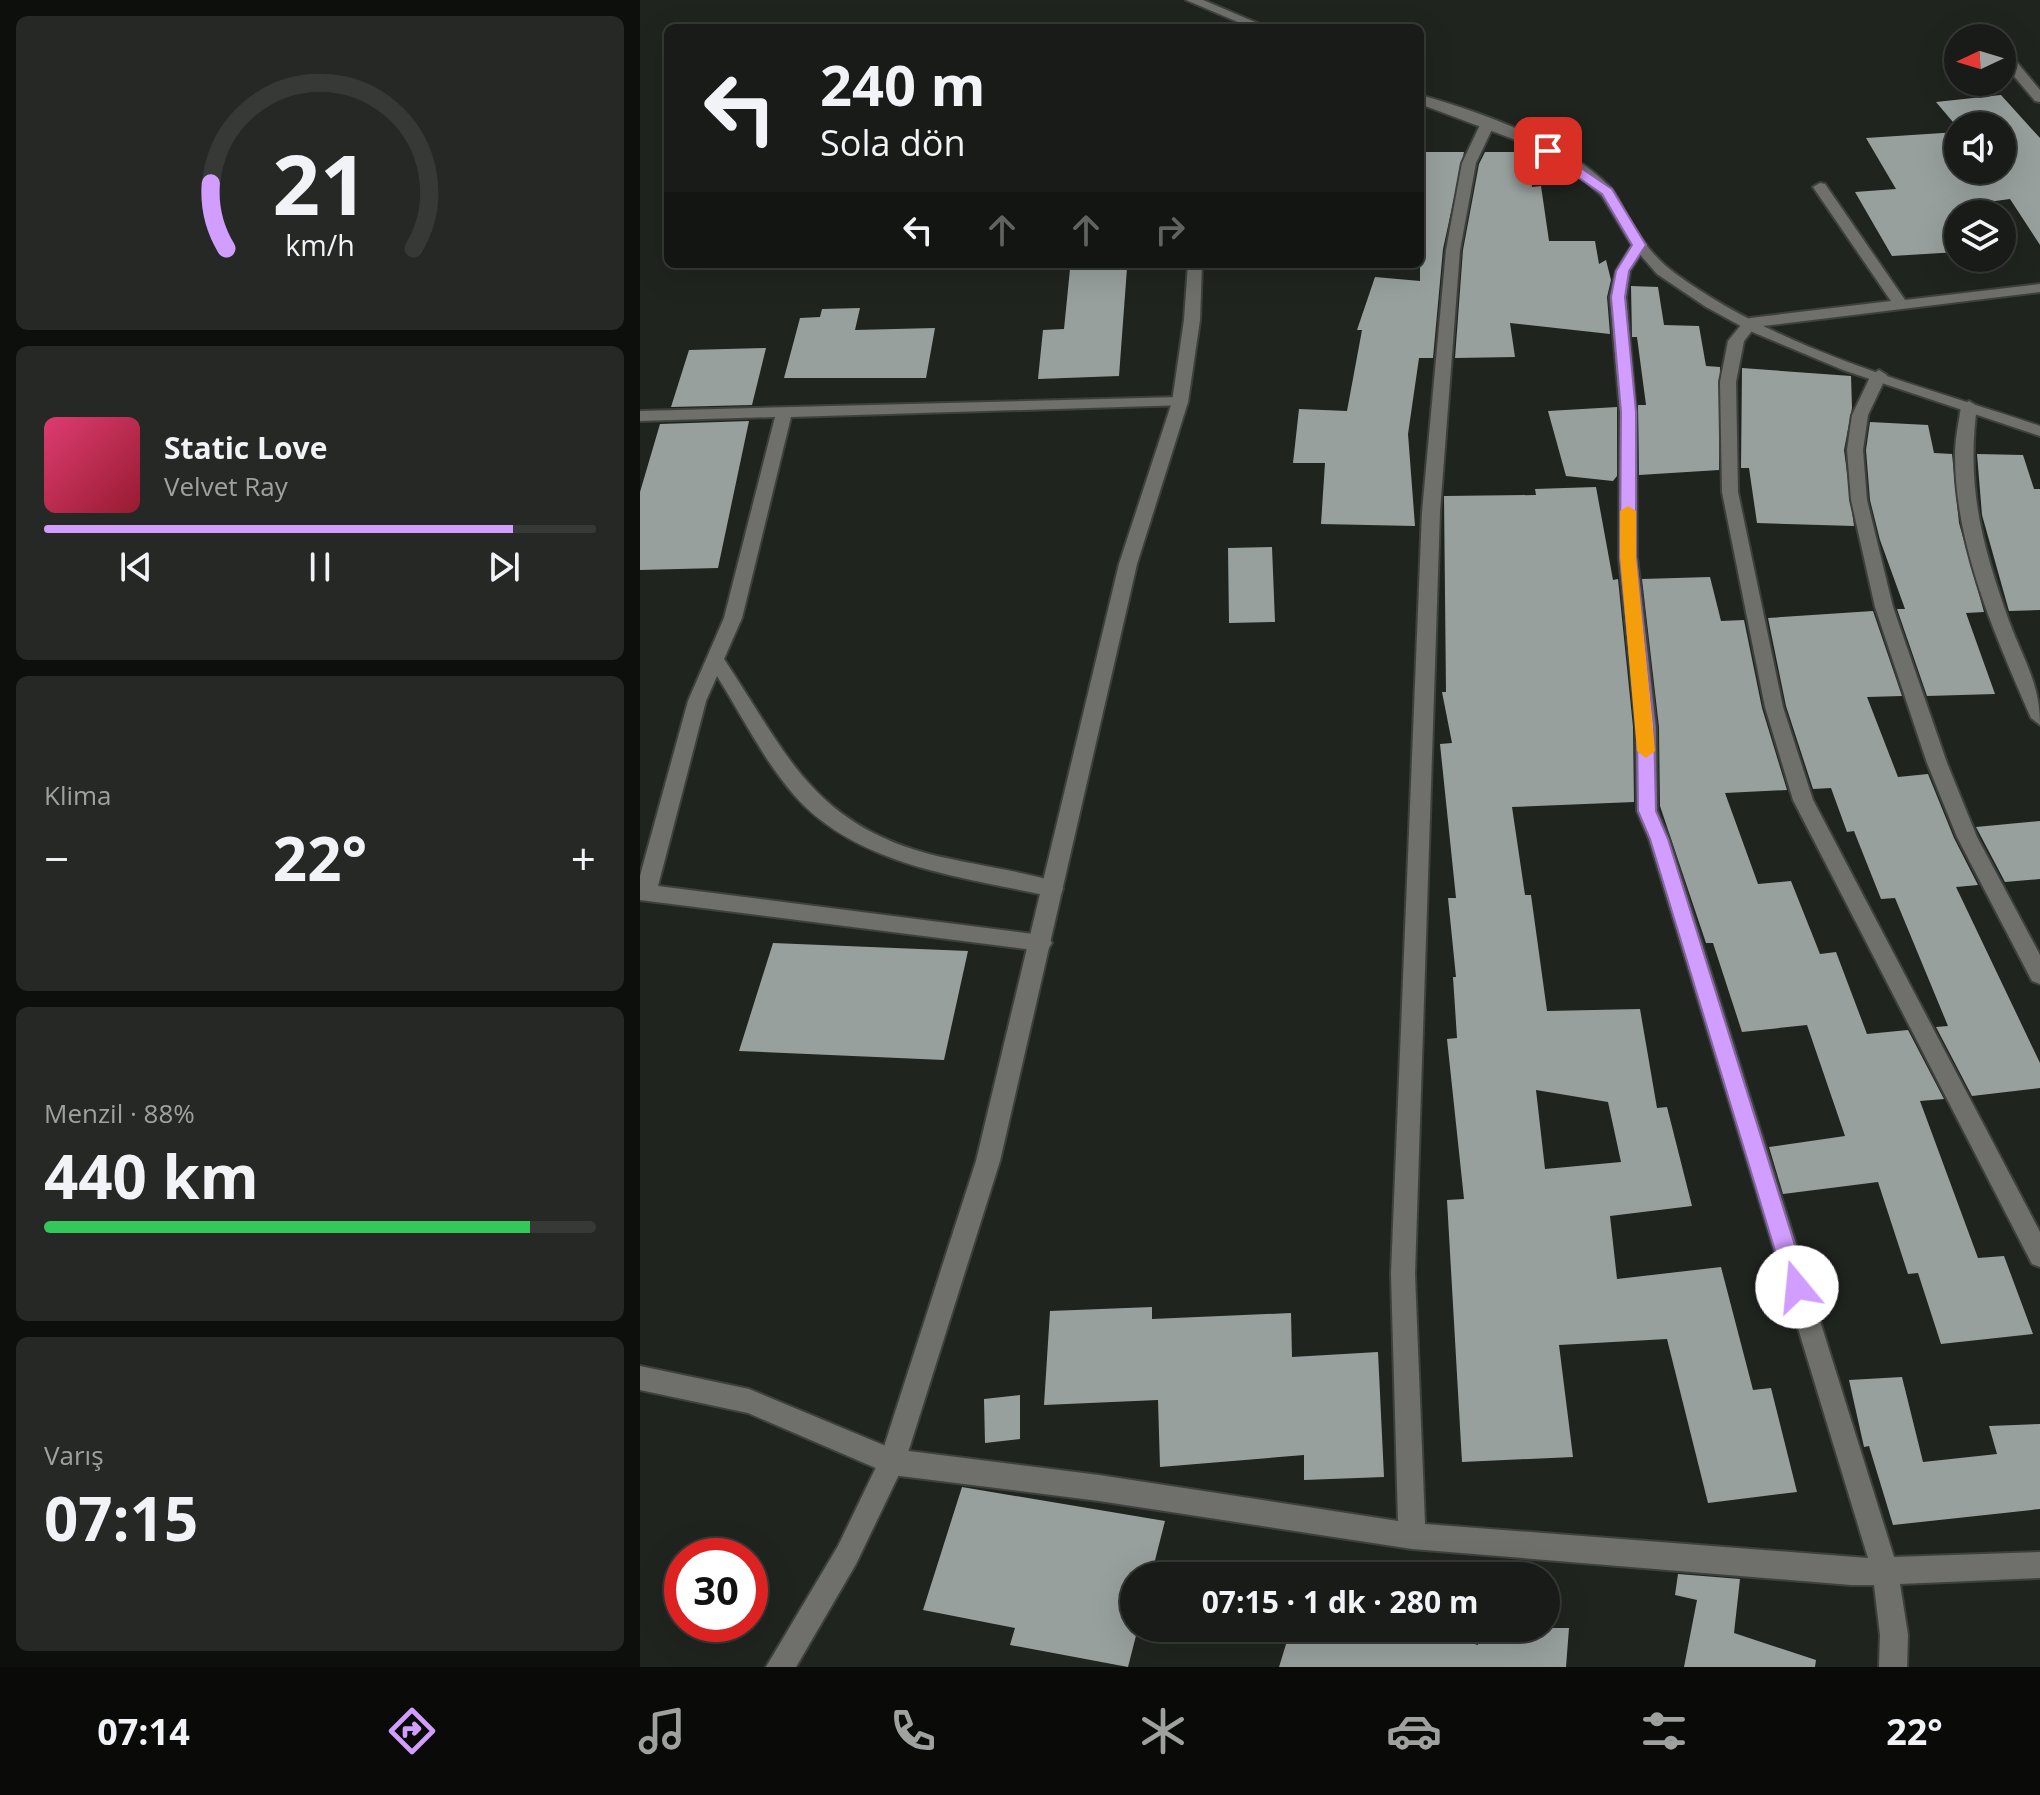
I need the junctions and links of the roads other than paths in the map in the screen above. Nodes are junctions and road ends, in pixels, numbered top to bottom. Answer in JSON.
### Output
{"nodes":[{"id":1,"x":1192,"y":0,"type":"edge"},
{"id":2,"x":1253,"y":24,"type":"edge"},
{"id":3,"x":2016,"y":70,"type":"edge"},
{"id":4,"x":2040,"y":98,"type":"edge"},
{"id":5,"x":1424,"y":101,"type":"edge"},
{"id":6,"x":1487,"y":125,"type":"junction"},
{"id":7,"x":1820,"y":187,"type":"dead end"},
{"id":8,"x":1639,"y":245,"type":"junction"},
{"id":9,"x":1195,"y":268,"type":"edge"},
{"id":10,"x":2040,"y":288,"type":"edge"},
{"id":11,"x":1902,"y":307,"type":"junction"},
{"id":12,"x":1750,"y":323,"type":"junction"},
{"id":13,"x":1879,"y":375,"type":"junction"},
{"id":14,"x":1180,"y":402,"type":"junction"},
{"id":15,"x":1969,"y":406,"type":"junction"},
{"id":16,"x":784,"y":414,"type":"junction"},
{"id":17,"x":640,"y":416,"type":"edge"},
{"id":18,"x":2040,"y":431,"type":"edge"},
{"id":19,"x":715,"y":659,"type":"junction"},
{"id":20,"x":2040,"y":718,"type":"edge"},
{"id":21,"x":1053,"y":889,"type":"junction"},
{"id":22,"x":643,"y":892,"type":"edge"},
{"id":23,"x":1041,"y":943,"type":"junction"},
{"id":24,"x":2040,"y":975,"type":"edge"},
{"id":25,"x":2032,"y":1223,"type":"edge"},
{"id":26,"x":2040,"y":1256,"type":"edge"},
{"id":27,"x":640,"y":1378,"type":"edge"},
{"id":28,"x":892,"y":1462,"type":"junction"},
{"id":29,"x":1412,"y":1536,"type":"junction"},
{"id":30,"x":2040,"y":1565,"type":"edge"},
{"id":31,"x":1885,"y":1570,"type":"junction"},
{"id":32,"x":780,"y":1667,"type":"edge"},
{"id":33,"x":1893,"y":1667,"type":"edge"}],
"edges":[{"from":1,"to":2,"type":"street"},
{"from":3,"to":4,"type":"street"},
{"from":5,"to":6,"type":"street"},
{"from":6,"to":8,"type":"street"},
{"from":6,"to":29,"type":"street"},
{"from":7,"to":11,"type":"street"},
{"from":8,"to":12,"type":"street"},
{"from":8,"to":31,"type":"street"},
{"from":9,"to":14,"type":"street"},
{"from":10,"to":11,"type":"street"},
{"from":11,"to":12,"type":"street"},
{"from":12,"to":13,"type":"street"},
{"from":12,"to":25,"type":"street"},
{"from":13,"to":15,"type":"street"},
{"from":13,"to":24,"type":"street"},
{"from":14,"to":16,"type":"street"},
{"from":14,"to":21,"type":"street"},
{"from":15,"to":18,"type":"street"},
{"from":15,"to":20,"type":"street"},
{"from":16,"to":17,"type":"street"},
{"from":16,"to":19,"type":"street"},
{"from":19,"to":21,"type":"street"},
{"from":19,"to":22,"type":"street"},
{"from":21,"to":23,"type":"street"},
{"from":22,"to":23,"type":"street"},
{"from":23,"to":28,"type":"street"},
{"from":25,"to":26,"type":"street"},
{"from":27,"to":28,"type":"street"},
{"from":28,"to":29,"type":"street"},
{"from":28,"to":32,"type":"street"},
{"from":29,"to":31,"type":"street"},
{"from":30,"to":31,"type":"street"},
{"from":31,"to":33,"type":"street"}]}
